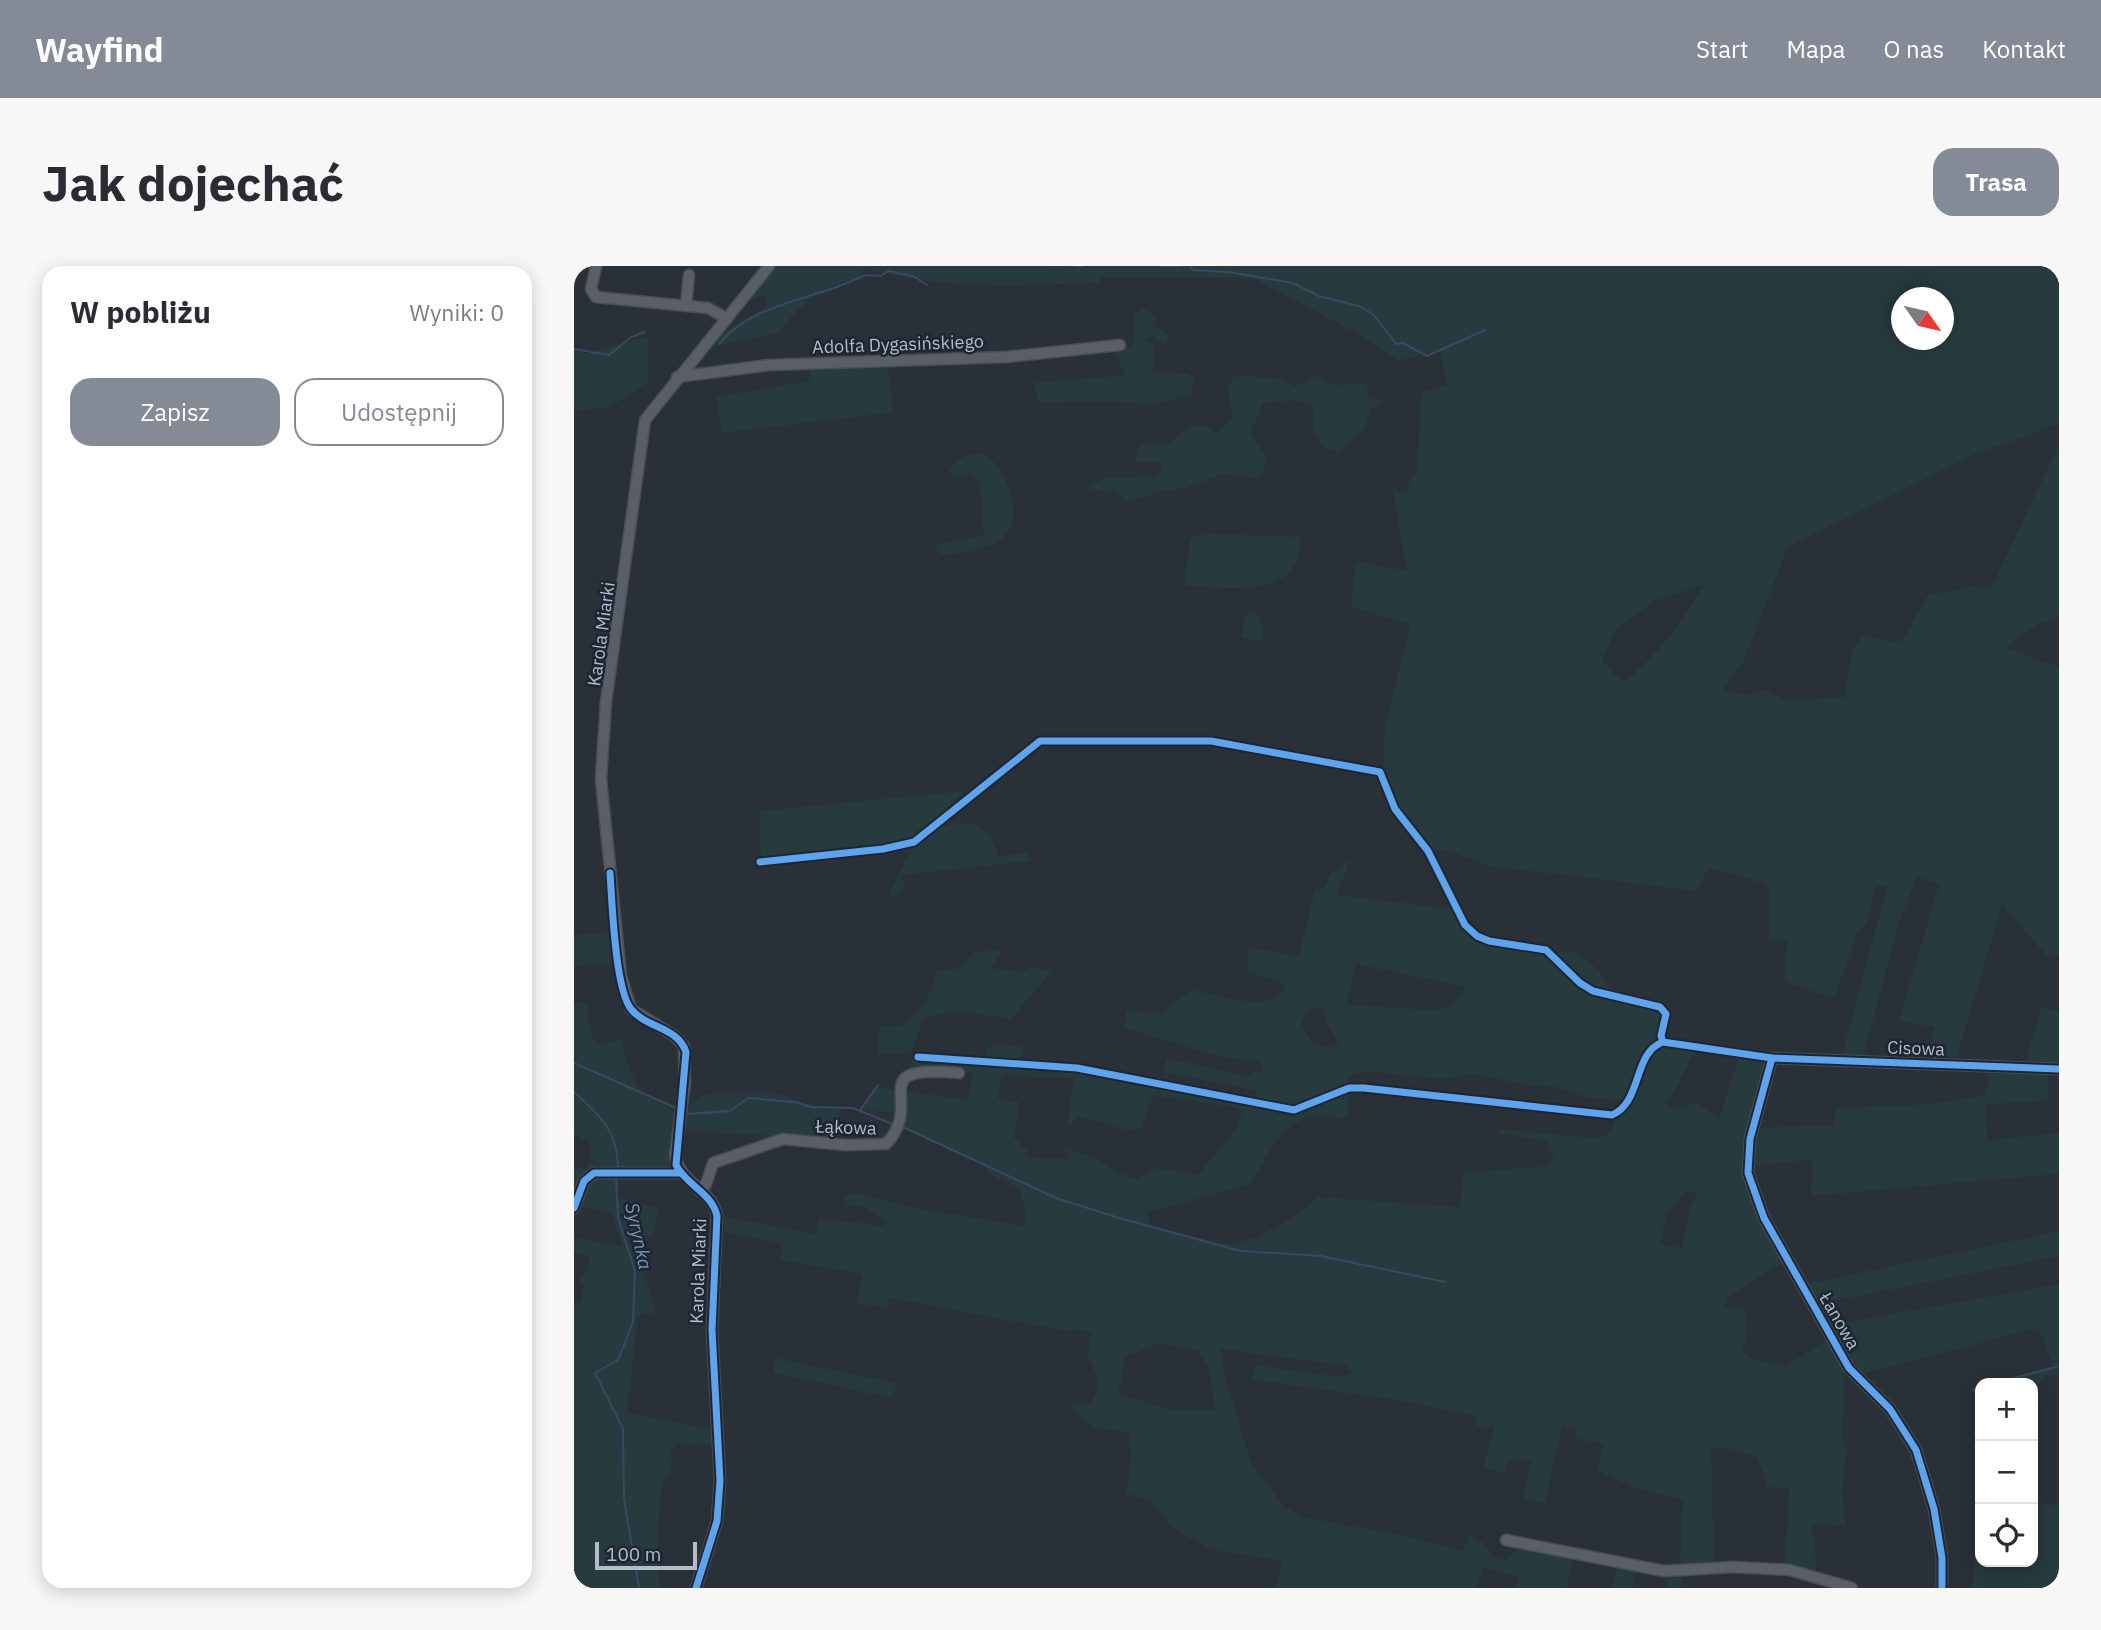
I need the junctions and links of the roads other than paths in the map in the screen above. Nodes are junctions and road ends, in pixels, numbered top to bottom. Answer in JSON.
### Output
{"nodes":[{"id":1,"x":596,"y":266,"type":"edge"},
{"id":2,"x":769,"y":266,"type":"edge"},
{"id":3,"x":689,"y":275,"type":"dead end"},
{"id":4,"x":686,"y":306,"type":"junction"},
{"id":5,"x":726,"y":318,"type":"junction"},
{"id":6,"x":1120,"y":345,"type":"dead end"},
{"id":7,"x":677,"y":377,"type":"junction"},
{"id":8,"x":1772,"y":1058,"type":"joint"},
{"id":9,"x":2059,"y":1069,"type":"edge"},
{"id":10,"x":959,"y":1073,"type":"dead end"},
{"id":11,"x":681,"y":1173,"type":"junction"},
{"id":12,"x":700,"y":1191,"type":"junction"},
{"id":13,"x":574,"y":1208,"type":"edge"},
{"id":14,"x":1506,"y":1541,"type":"dead end"},
{"id":15,"x":696,"y":1588,"type":"edge"},
{"id":16,"x":1852,"y":1588,"type":"edge"},
{"id":17,"x":1942,"y":1588,"type":"edge"}],
"edges":[{"from":1,"to":4,"type":"street"},
{"from":2,"to":5,"type":"street","name":"Karola Miarki"},
{"from":3,"to":4,"type":"street"},
{"from":4,"to":5,"type":"street"},
{"from":5,"to":7,"type":"street","name":"Karola Miarki"},
{"from":6,"to":7,"type":"street","name":"Adolfa Dygasińskiego"},
{"from":7,"to":11,"type":"street","name":"Karola Miarki"},
{"from":8,"to":9,"type":"street","name":"Cisowa"},
{"from":8,"to":17,"type":"street","name":"Łanowa"},
{"from":10,"to":12,"type":"street","name":"Łąkowa"},
{"from":11,"to":12,"type":"street","name":"Karola Miarki"},
{"from":11,"to":13,"type":"street"},
{"from":12,"to":15,"type":"street","name":"Karola Miarki"},
{"from":14,"to":16,"type":"street"}]}
